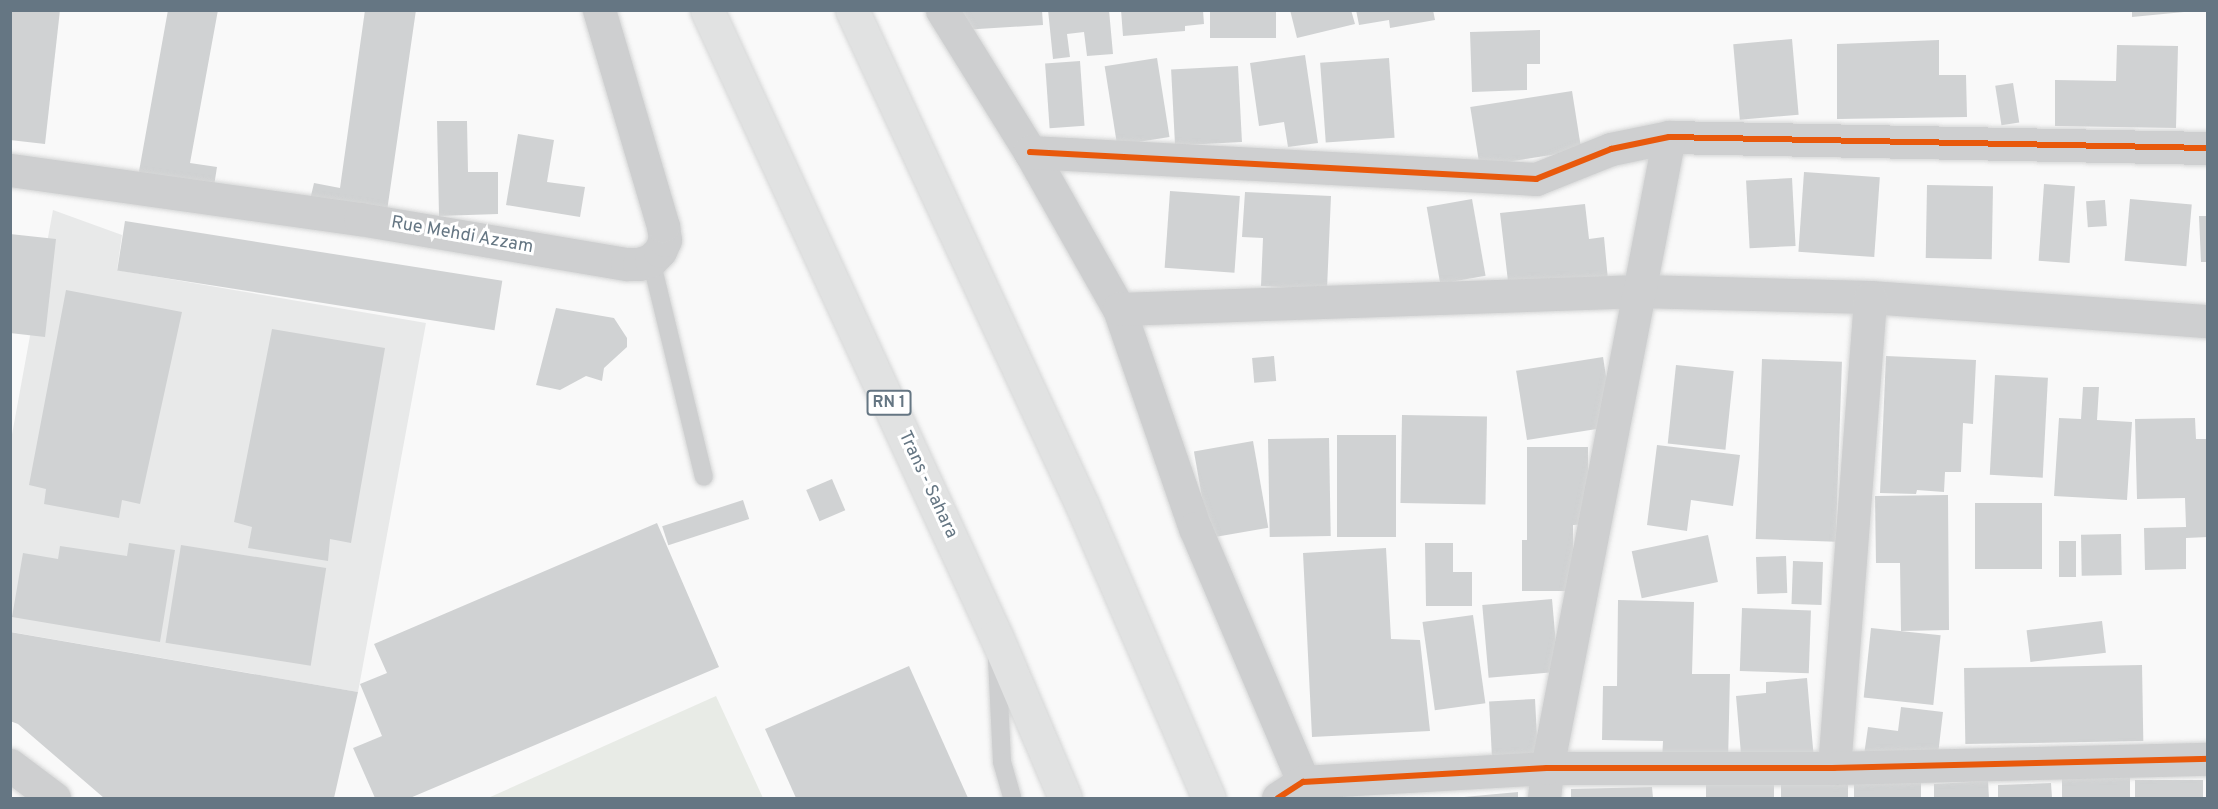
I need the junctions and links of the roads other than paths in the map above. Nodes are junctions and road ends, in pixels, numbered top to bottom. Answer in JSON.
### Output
{"nodes":[{"id":1,"x":599,"y":10,"type":"edge"},
{"id":2,"x":707,"y":10,"type":"edge"},
{"id":3,"x":852,"y":10,"type":"edge"},
{"id":4,"x":942,"y":10,"type":"edge"},
{"id":5,"x":1669,"y":136,"type":"junction"},
{"id":6,"x":2208,"y":148,"type":"edge"},
{"id":7,"x":1030,"y":152,"type":"junction"},
{"id":8,"x":10,"y":170,"type":"edge"},
{"id":9,"x":651,"y":260,"type":"junction"},
{"id":10,"x":1639,"y":291,"type":"junction"},
{"id":11,"x":1870,"y":297,"type":"junction"},
{"id":12,"x":1119,"y":309,"type":"junction"},
{"id":13,"x":2208,"y":321,"type":"edge"},
{"id":14,"x":704,"y":477,"type":"dead end"},
{"id":15,"x":996,"y":636,"type":"junction"},
{"id":16,"x":2208,"y":759,"type":"edge"},
{"id":17,"x":10,"y":765,"type":"edge"},
{"id":18,"x":1834,"y":768,"type":"junction"},
{"id":19,"x":1545,"y":783,"type":"edge"},
{"id":20,"x":1297,"y":793,"type":"edge"},
{"id":21,"x":54,"y":798,"type":"edge"},
{"id":22,"x":1012,"y":798,"type":"edge"},
{"id":23,"x":1065,"y":798,"type":"edge"},
{"id":24,"x":1209,"y":798,"type":"edge"}],
"edges":[{"from":1,"to":9,"type":"street"},
{"from":2,"to":15,"type":"highway","name":"Trans - Sahara","number":"RN 1"},
{"from":3,"to":24,"type":"highway"},
{"from":4,"to":7,"type":"street"},
{"from":5,"to":6,"type":"street"},
{"from":5,"to":7,"type":"street"},
{"from":5,"to":10,"type":"street"},
{"from":7,"to":12,"type":"street"},
{"from":8,"to":9,"type":"street","name":"Rue Mehdi Azzam"},
{"from":9,"to":14,"type":"lane"},
{"from":10,"to":11,"type":"street"},
{"from":10,"to":12,"type":"street"},
{"from":10,"to":19,"type":"street"},
{"from":11,"to":13,"type":"street"},
{"from":11,"to":18,"type":"street"},
{"from":12,"to":20,"type":"street"},
{"from":15,"to":22,"type":"lane"},
{"from":15,"to":23,"type":"highway","name":"Trans - Sahara","number":"RN 1"},
{"from":16,"to":18,"type":"street"},
{"from":17,"to":21,"type":"street"},
{"from":18,"to":19,"type":"street"},
{"from":19,"to":20,"type":"street"}]}
